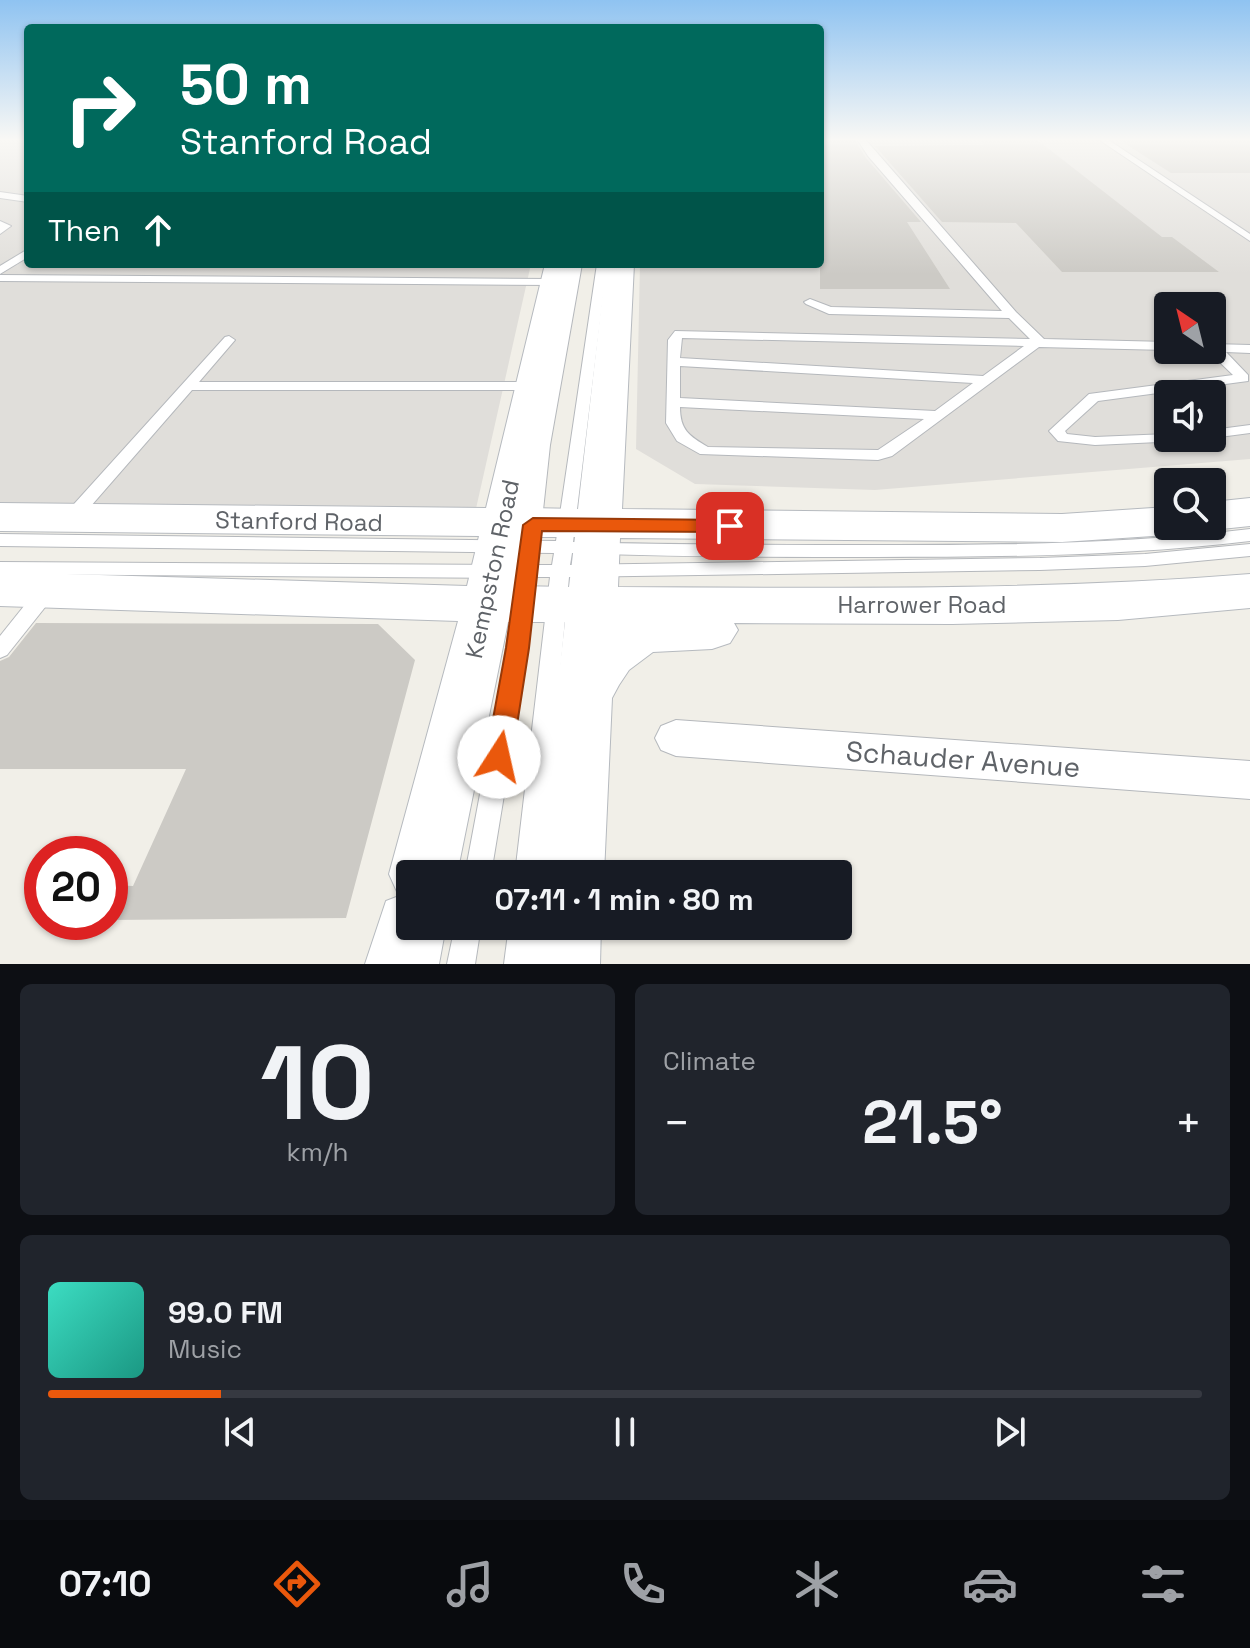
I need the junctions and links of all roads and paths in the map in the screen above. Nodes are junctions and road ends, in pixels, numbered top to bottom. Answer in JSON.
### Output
{"nodes":[{"id":1,"x":897,"y":184,"type":"edge"},
{"id":2,"x":1169,"y":184,"type":"edge"},
{"id":3,"x":0,"y":195,"type":"edge"},
{"id":4,"x":24,"y":198,"type":"edge"},
{"id":5,"x":0,"y":224,"type":"edge"},
{"id":6,"x":0,"y":231,"type":"edge"},
{"id":7,"x":1250,"y":238,"type":"edge"},
{"id":8,"x":24,"y":255,"type":"edge"},
{"id":9,"x":601,"y":268,"type":"edge"},
{"id":10,"x":619,"y":268,"type":"edge"},
{"id":11,"x":563,"y":270,"type":"edge"},
{"id":12,"x":0,"y":271,"type":"edge"},
{"id":13,"x":0,"y":278,"type":"edge"},
{"id":14,"x":810,"y":302,"type":"dead end"},
{"id":15,"x":1012,"y":315,"type":"junction"},
{"id":16,"x":229,"y":340,"type":"dead end"},
{"id":17,"x":1154,"y":346,"type":"edge"},
{"id":18,"x":1033,"y":347,"type":"junction"},
{"id":19,"x":1226,"y":348,"type":"edge"},
{"id":20,"x":1250,"y":349,"type":"edge"},
{"id":21,"x":1226,"y":359,"type":"edge"},
{"id":22,"x":674,"y":362,"type":"junction"},
{"id":23,"x":1247,"y":378,"type":"edge"},
{"id":24,"x":983,"y":380,"type":"junction"},
{"id":25,"x":1226,"y":381,"type":"edge"},
{"id":26,"x":190,"y":386,"type":"junction"},
{"id":27,"x":531,"y":386,"type":"junction"},
{"id":28,"x":1154,"y":390,"type":"edge"},
{"id":29,"x":673,"y":402,"type":"junction"},
{"id":30,"x":936,"y":415,"type":"junction"},
{"id":31,"x":1250,"y":429,"type":"edge"},
{"id":32,"x":1226,"y":432,"type":"edge"},
{"id":33,"x":1154,"y":439,"type":"edge"},
{"id":34,"x":1250,"y":512,"type":"edge"},
{"id":35,"x":1226,"y":515,"type":"edge"},
{"id":36,"x":0,"y":517,"type":"edge"},
{"id":37,"x":71,"y":518,"type":"junction"},
{"id":38,"x":1154,"y":522,"type":"edge"},
{"id":39,"x":1250,"y":535,"type":"edge"},
{"id":40,"x":0,"y":540,"type":"edge"},
{"id":41,"x":1250,"y":550,"type":"edge"},
{"id":42,"x":545,"y":562,"type":"junction"},
{"id":43,"x":0,"y":568,"type":"edge"},
{"id":44,"x":0,"y":589,"type":"edge"},
{"id":45,"x":48,"y":590,"type":"junction"},
{"id":46,"x":1250,"y":591,"type":"edge"},
{"id":47,"x":952,"y":606,"type":"junction"},
{"id":48,"x":0,"y":650,"type":"edge"},
{"id":49,"x":585,"y":696,"type":"junction"},
{"id":50,"x":676,"y":738,"type":"dead end"},
{"id":51,"x":1250,"y":780,"type":"edge"},
{"id":52,"x":428,"y":860,"type":"edge"},
{"id":53,"x":481,"y":860,"type":"edge"},
{"id":54,"x":529,"y":860,"type":"edge"},
{"id":55,"x":571,"y":860,"type":"edge"},
{"id":56,"x":408,"y":940,"type":"edge"},
{"id":57,"x":465,"y":940,"type":"edge"},
{"id":58,"x":521,"y":940,"type":"edge"},
{"id":59,"x":565,"y":940,"type":"edge"},
{"id":60,"x":402,"y":964,"type":"edge"},
{"id":61,"x":461,"y":964,"type":"edge"},
{"id":62,"x":518,"y":964,"type":"edge"},
{"id":63,"x":563,"y":964,"type":"edge"}],
"edges":[{"from":1,"to":15,"type":"lane"},
{"from":2,"to":7,"type":"lane"},
{"from":3,"to":4,"type":"lane"},
{"from":5,"to":6,"type":"lane"},
{"from":8,"to":12,"type":"lane"},
{"from":9,"to":42,"type":"lane"},
{"from":10,"to":42,"type":"main road","name":"Kempston Road"},
{"from":11,"to":13,"type":"lane"},
{"from":11,"to":27,"type":"main road","name":"Kempston Road"},
{"from":11,"to":42,"type":"lane"},
{"from":14,"to":15,"type":"lane"},
{"from":15,"to":18,"type":"lane"},
{"from":16,"to":26,"type":"lane"},
{"from":17,"to":18,"type":"lane"},
{"from":18,"to":22,"type":"lane"},
{"from":18,"to":24,"type":"lane"},
{"from":19,"to":20,"type":"lane"},
{"from":21,"to":23,"type":"lane"},
{"from":22,"to":24,"type":"lane"},
{"from":22,"to":29,"type":"lane"},
{"from":23,"to":25,"type":"lane"},
{"from":24,"to":30,"type":"lane"},
{"from":26,"to":27,"type":"lane"},
{"from":26,"to":37,"type":"lane"},
{"from":27,"to":42,"type":"main road","name":"Kempston Road"},
{"from":28,"to":33,"type":"lane"},
{"from":29,"to":30,"type":"lane"},
{"from":29,"to":30,"type":"lane"},
{"from":31,"to":32,"type":"lane"},
{"from":34,"to":35,"type":"main road"},
{"from":36,"to":37,"type":"main road","name":"Stanford Road"},
{"from":37,"to":42,"type":"main road","name":"Stanford Road"},
{"from":38,"to":42,"type":"main road"},
{"from":39,"to":42,"type":"lane"},
{"from":40,"to":42,"type":"lane"},
{"from":41,"to":42,"type":"lane"},
{"from":42,"to":43,"type":"lane"},
{"from":42,"to":45,"type":"main road"},
{"from":42,"to":47,"type":"main road","name":"Harrower Road"},
{"from":42,"to":49,"type":"main road","name":"Kempston Road"},
{"from":42,"to":52,"type":"main road","name":"Kempston Road"},
{"from":42,"to":53,"type":"lane"},
{"from":42,"to":54,"type":"lane"},
{"from":44,"to":45,"type":"main road"},
{"from":45,"to":48,"type":"lane"},
{"from":46,"to":47,"type":"main road","name":"Harrower Road"},
{"from":47,"to":49,"type":"main road"},
{"from":49,"to":55,"type":"main road","name":"Kempston Road"},
{"from":50,"to":51,"type":"street","name":"Schauder Avenue"},
{"from":56,"to":60,"type":"main road"},
{"from":57,"to":61,"type":"lane"},
{"from":58,"to":62,"type":"lane"},
{"from":59,"to":63,"type":"main road"}]}
